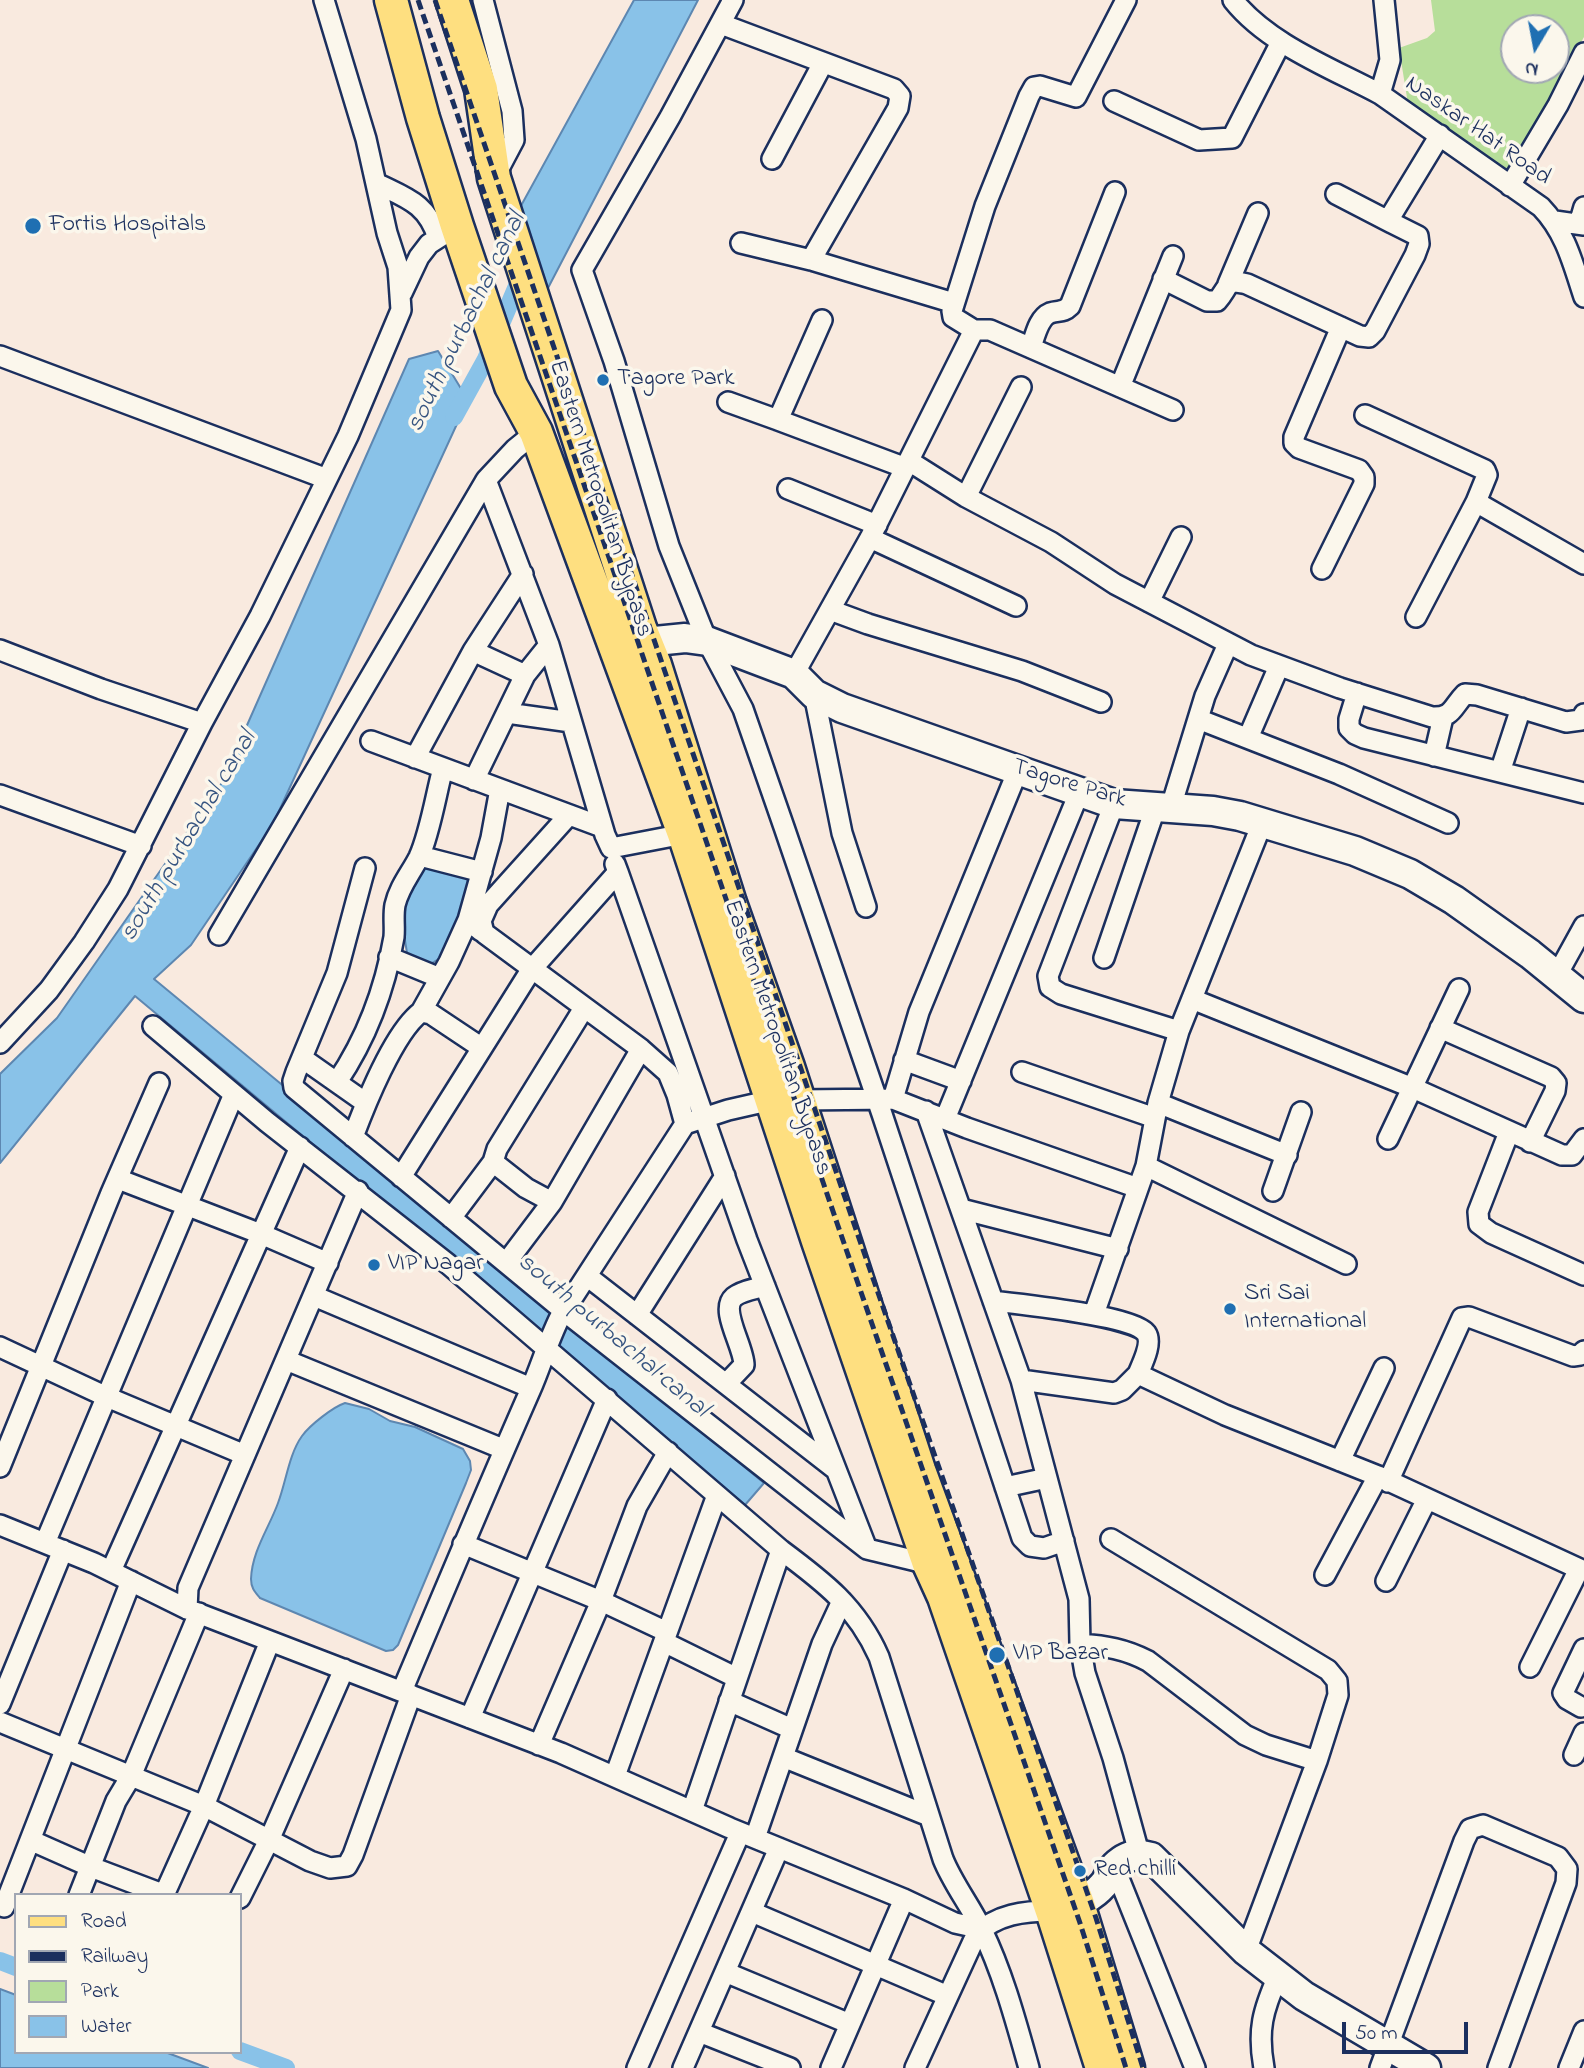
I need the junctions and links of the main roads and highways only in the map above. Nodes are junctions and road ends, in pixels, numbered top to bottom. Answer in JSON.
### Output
{"nodes":[{"id":1,"x":391,"y":0,"type":"edge"},
{"id":2,"x":452,"y":0,"type":"edge"},
{"id":3,"x":634,"y":640,"type":"junction"},
{"id":4,"x":785,"y":1100,"type":"junction"},
{"id":5,"x":1065,"y":1907,"type":"junction"},
{"id":6,"x":1102,"y":2068,"type":"edge"},
{"id":7,"x":1128,"y":2068,"type":"edge"}],
"edges":[{"from":1,"to":3,"type":"main road"},
{"from":2,"to":3,"type":"main road","name":"Eastern Metropolitan Bypass"},
{"from":3,"to":4,"type":"main road","name":"Eastern Metropolitan Bypass"},
{"from":3,"to":4,"type":"main road"},
{"from":4,"to":5,"type":"main road","name":"Eastern Metropolitan Bypass"},
{"from":4,"to":5,"type":"main road"},
{"from":5,"to":6,"type":"main road"},
{"from":5,"to":7,"type":"main road","name":"Eastern Metropolitan Bypass"}]}
